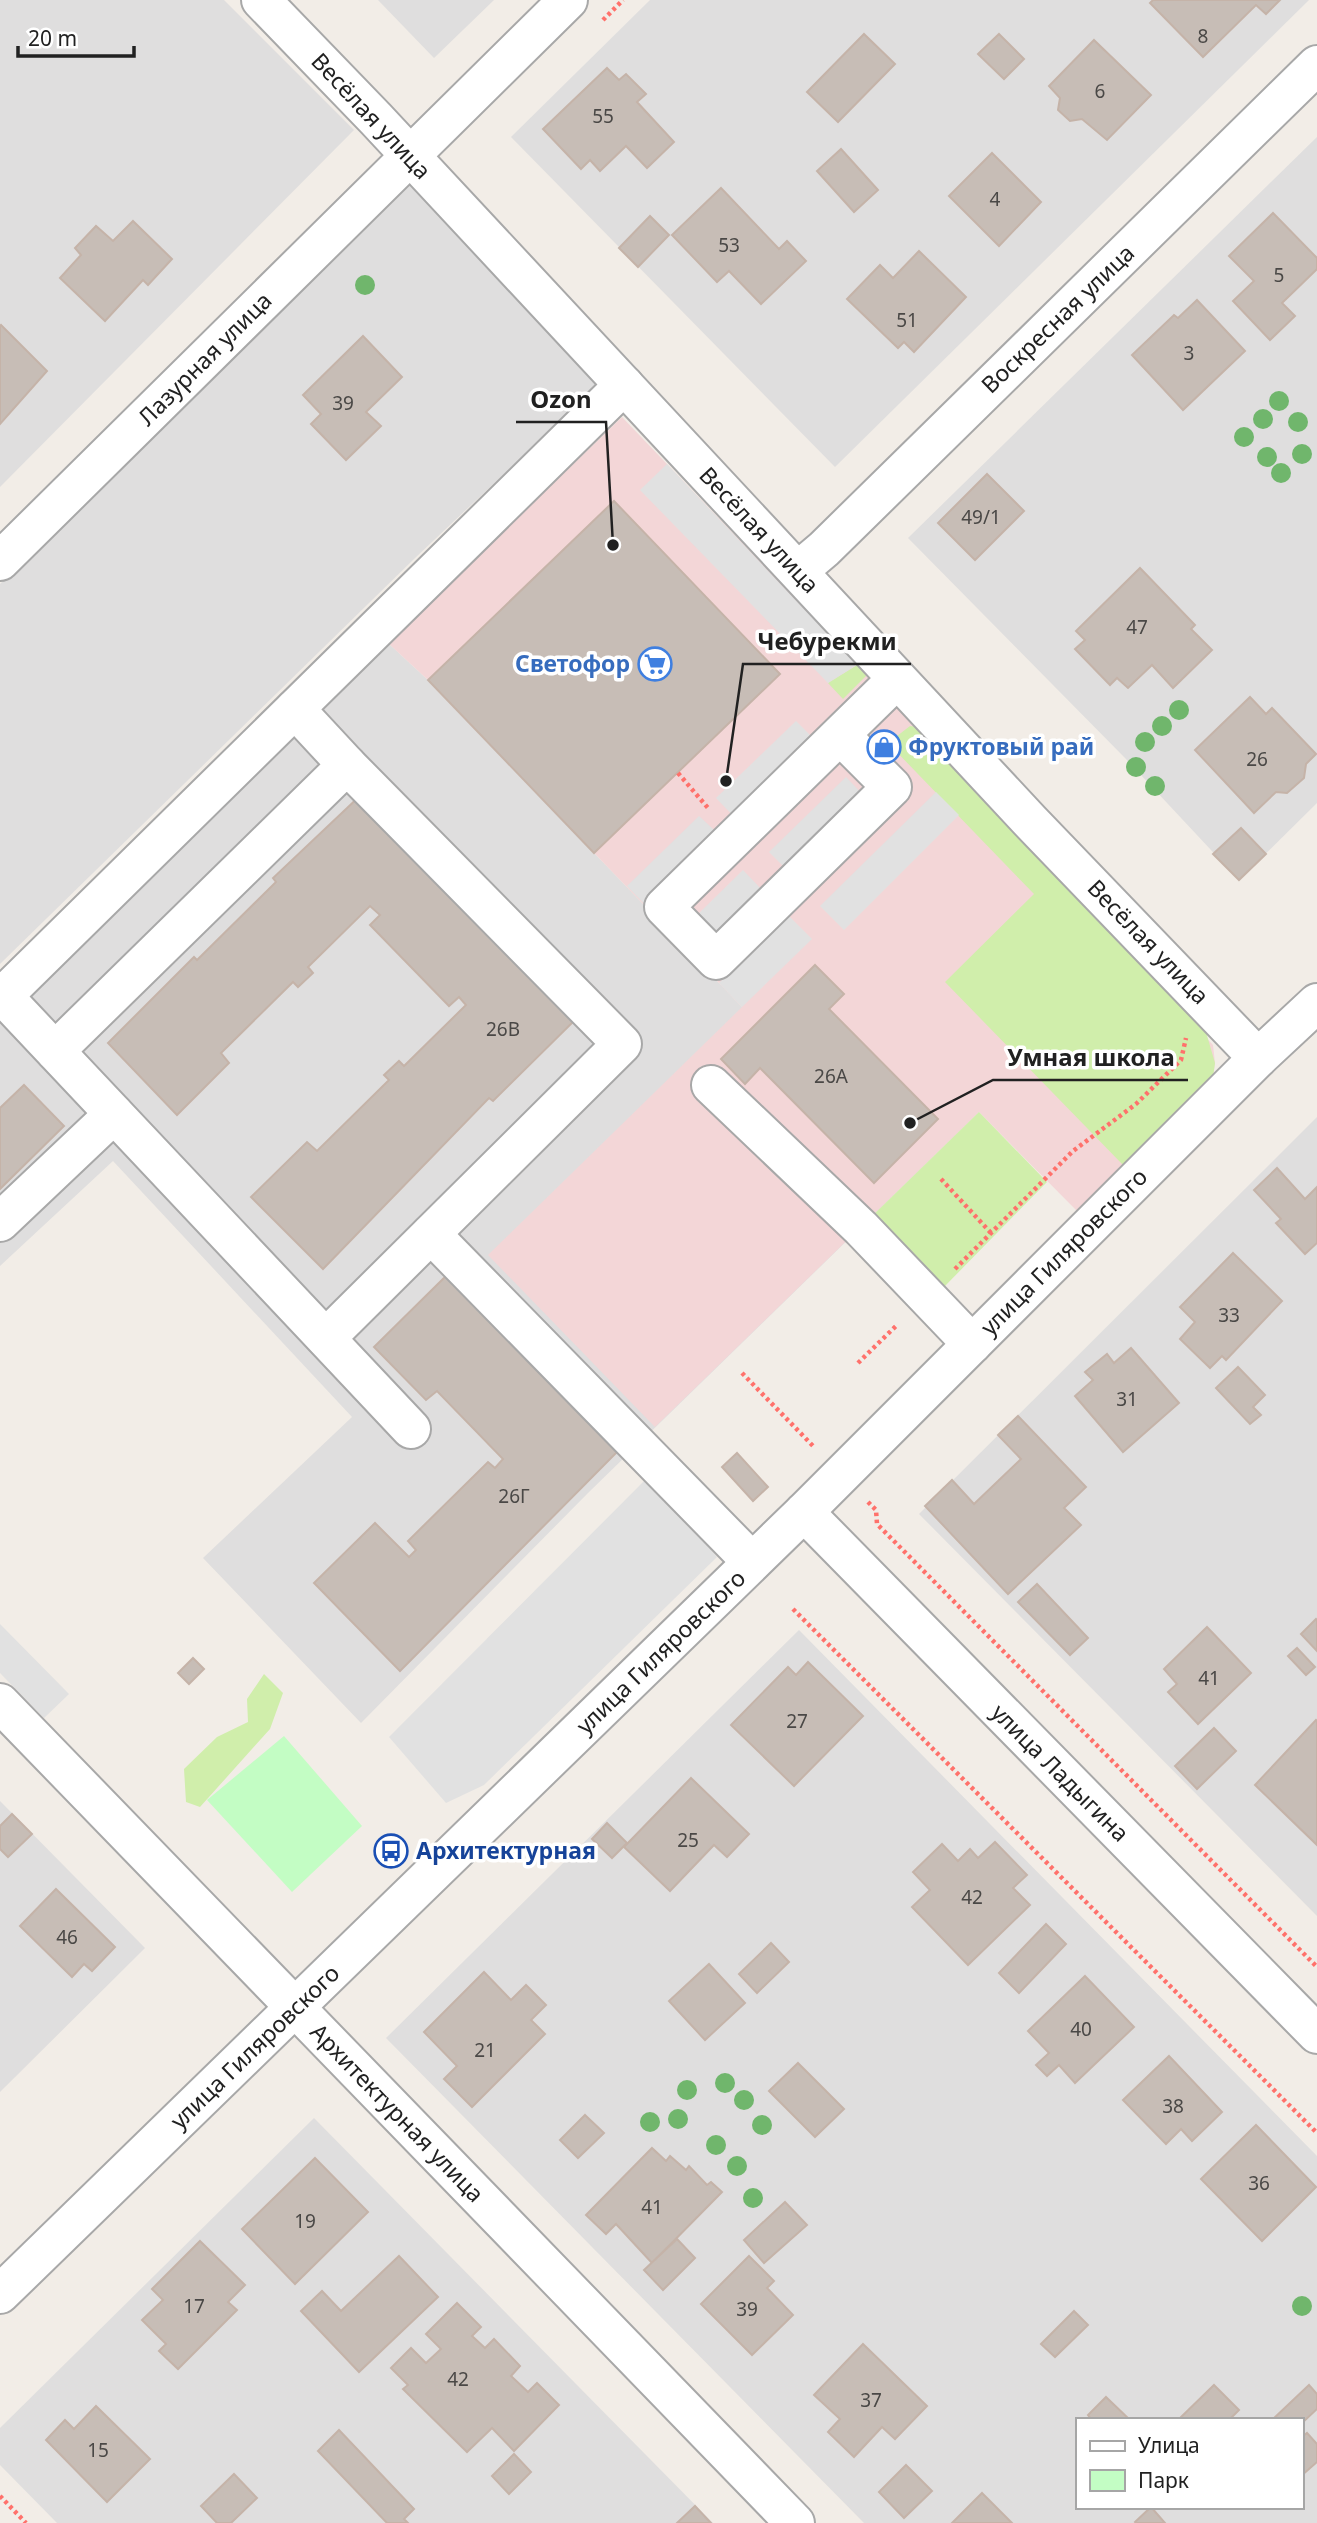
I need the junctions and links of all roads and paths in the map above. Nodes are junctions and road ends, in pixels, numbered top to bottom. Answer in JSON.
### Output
{"nodes":[{"id":1,"x":261,"y":0,"type":"edge"},
{"id":2,"x":568,"y":0,"type":"edge"},
{"id":3,"x":1317,"y":65,"type":"edge"},
{"id":4,"x":410,"y":157,"type":"junction"},
{"id":5,"x":624,"y":386,"type":"junction"},
{"id":6,"x":0,"y":561,"type":"edge"},
{"id":7,"x":798,"y":571,"type":"junction"},
{"id":8,"x":897,"y":678,"type":"junction"},
{"id":9,"x":295,"y":709,"type":"junction"},
{"id":10,"x":840,"y":734,"type":"junction"},
{"id":11,"x":347,"y":765,"type":"junction"},
{"id":12,"x":678,"y":773,"type":"dead end"},
{"id":13,"x":711,"y":811,"type":"dead end"},
{"id":14,"x":1198,"y":993,"type":"junction"},
{"id":15,"x":2,"y":998,"type":"edge"},
{"id":16,"x":1316,"y":1007,"type":"edge"},
{"id":17,"x":55,"y":1051,"type":"junction"},
{"id":18,"x":1258,"y":1058,"type":"junction"},
{"id":19,"x":711,"y":1085,"type":"dead end"},
{"id":20,"x":114,"y":1114,"type":"junction"},
{"id":21,"x":941,"y":1179,"type":"dead end"},
{"id":22,"x":0,"y":1222,"type":"edge"},
{"id":23,"x":991,"y":1233,"type":"junction"},
{"id":24,"x":431,"y":1234,"type":"junction"},
{"id":25,"x":947,"y":1278,"type":"dead end"},
{"id":26,"x":900,"y":1322,"type":"dead end"},
{"id":27,"x":326,"y":1338,"type":"junction"},
{"id":28,"x":972,"y":1344,"type":"junction"},
{"id":29,"x":858,"y":1363,"type":"dead end"},
{"id":30,"x":742,"y":1373,"type":"dead end"},
{"id":31,"x":411,"y":1429,"type":"dead end"},
{"id":32,"x":821,"y":1454,"type":"dead end"},
{"id":33,"x":876,"y":1510,"type":"dead end"},
{"id":34,"x":804,"y":1512,"type":"junction"},
{"id":35,"x":752,"y":1562,"type":"junction"},
{"id":36,"x":793,"y":1609,"type":"dead end"},
{"id":37,"x":0,"y":1703,"type":"edge"},
{"id":38,"x":1317,"y":1967,"type":"edge"},
{"id":39,"x":296,"y":2007,"type":"junction"},
{"id":40,"x":1317,"y":2034,"type":"edge"},
{"id":41,"x":1317,"y":2133,"type":"edge"},
{"id":42,"x":0,"y":2294,"type":"edge"},
{"id":43,"x":0,"y":2496,"type":"edge"},
{"id":44,"x":26,"y":2523,"type":"edge"},
{"id":45,"x":794,"y":2523,"type":"edge"}],
"edges":[{"from":1,"to":4,"type":"street","name":"Весёлая улица"},
{"from":2,"to":4,"type":"street","name":"Лазурная улица"},
{"from":3,"to":7,"type":"street","name":"Воскресная улица"},
{"from":4,"to":5,"type":"street","name":"Весёлая улица"},
{"from":4,"to":6,"type":"street","name":"Лазурная улица"},
{"from":5,"to":7,"type":"street","name":"Весёлая улица"},
{"from":5,"to":9,"type":"street"},
{"from":7,"to":8,"type":"street","name":"Весёлая улица"},
{"from":8,"to":10,"type":"street"},
{"from":8,"to":14,"type":"street","name":"Весёлая улица"},
{"from":9,"to":11,"type":"street"},
{"from":9,"to":15,"type":"street"},
{"from":10,"to":10,"type":"street"},
{"from":11,"to":17,"type":"street"},
{"from":11,"to":24,"type":"street"},
{"from":12,"to":13,"type":"path"},
{"from":14,"to":18,"type":"street","name":"Весёлая улица"},
{"from":14,"to":23,"type":"path"},
{"from":15,"to":17,"type":"street"},
{"from":16,"to":18,"type":"street","name":"улица Гиляровского"},
{"from":17,"to":20,"type":"street"},
{"from":18,"to":28,"type":"street","name":"улица Гиляровского"},
{"from":19,"to":28,"type":"street"},
{"from":20,"to":22,"type":"street"},
{"from":20,"to":27,"type":"street"},
{"from":21,"to":23,"type":"path"},
{"from":23,"to":25,"type":"path"},
{"from":24,"to":27,"type":"street"},
{"from":24,"to":35,"type":"street"},
{"from":26,"to":29,"type":"path"},
{"from":27,"to":31,"type":"street"},
{"from":28,"to":34,"type":"street","name":"улица Гиляровского"},
{"from":30,"to":32,"type":"path"},
{"from":33,"to":38,"type":"path"},
{"from":34,"to":35,"type":"street","name":"улица Гиляровского"},
{"from":34,"to":40,"type":"street","name":"улица Ладыгина"},
{"from":35,"to":39,"type":"street","name":"улица Гиляровского"},
{"from":36,"to":41,"type":"path"},
{"from":37,"to":39,"type":"street","name":"Архитектурная улица"},
{"from":39,"to":42,"type":"street","name":"улица Гиляровского"},
{"from":39,"to":45,"type":"street","name":"Архитектурная улица"},
{"from":43,"to":44,"type":"path"}]}
